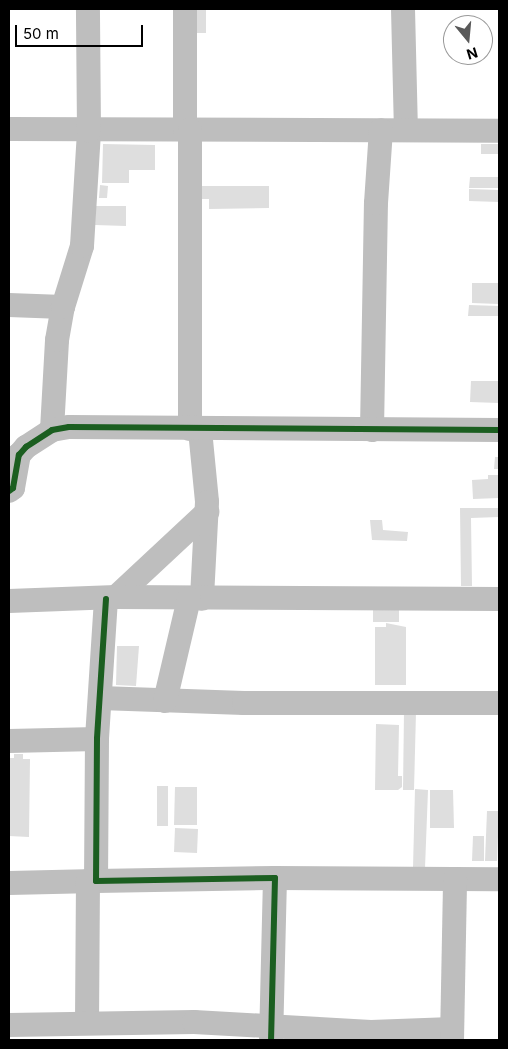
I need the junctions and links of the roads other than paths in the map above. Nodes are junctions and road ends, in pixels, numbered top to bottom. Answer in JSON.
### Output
{"nodes":[{"id":1,"x":88,"y":9,"type":"edge"},
{"id":2,"x":185,"y":9,"type":"edge"},
{"id":3,"x":403,"y":9,"type":"edge"},
{"id":4,"x":9,"y":129,"type":"edge"},
{"id":5,"x":187,"y":130,"type":"junction"},
{"id":6,"x":381,"y":130,"type":"junction"},
{"id":7,"x":406,"y":130,"type":"junction"},
{"id":8,"x":89,"y":131,"type":"junction"},
{"id":9,"x":499,"y":131,"type":"edge"},
{"id":10,"x":9,"y":305,"type":"edge"},
{"id":11,"x":63,"y":307,"type":"junction"},
{"id":12,"x":52,"y":430,"type":"junction"},
{"id":13,"x":195,"y":430,"type":"junction"},
{"id":14,"x":372,"y":430,"type":"junction"},
{"id":15,"x":499,"y":430,"type":"edge"},
{"id":16,"x":9,"y":490,"type":"edge"},
{"id":17,"x":207,"y":512,"type":"junction"},
{"id":18,"x":111,"y":598,"type":"junction"},
{"id":19,"x":196,"y":599,"type":"junction"},
{"id":20,"x":499,"y":599,"type":"edge"},
{"id":21,"x":9,"y":601,"type":"edge"},
{"id":22,"x":100,"y":698,"type":"junction"},
{"id":23,"x":165,"y":701,"type":"junction"},
{"id":24,"x":499,"y":703,"type":"edge"},
{"id":25,"x":97,"y":739,"type":"junction"},
{"id":26,"x":9,"y":741,"type":"edge"},
{"id":27,"x":275,"y":878,"type":"junction"},
{"id":28,"x":455,"y":878,"type":"junction"},
{"id":29,"x":499,"y":879,"type":"edge"},
{"id":30,"x":92,"y":881,"type":"junction"},
{"id":31,"x":9,"y":883,"type":"edge"},
{"id":32,"x":86,"y":1023,"type":"junction"},
{"id":33,"x":9,"y":1025,"type":"edge"},
{"id":34,"x":272,"y":1035,"type":"edge"},
{"id":35,"x":452,"y":1035,"type":"edge"}],
"edges":[{"from":1,"to":8,"type":"street"},
{"from":2,"to":5,"type":"street"},
{"from":3,"to":7,"type":"street"},
{"from":4,"to":8,"type":"street"},
{"from":5,"to":6,"type":"street"},
{"from":5,"to":8,"type":"street"},
{"from":5,"to":13,"type":"street"},
{"from":6,"to":7,"type":"street"},
{"from":6,"to":14,"type":"street"},
{"from":7,"to":9,"type":"street"},
{"from":8,"to":11,"type":"street"},
{"from":10,"to":11,"type":"street"},
{"from":11,"to":12,"type":"street"},
{"from":12,"to":13,"type":"street"},
{"from":12,"to":16,"type":"street"},
{"from":13,"to":14,"type":"street"},
{"from":13,"to":17,"type":"street"},
{"from":14,"to":15,"type":"street"},
{"from":17,"to":18,"type":"street"},
{"from":17,"to":19,"type":"street"},
{"from":18,"to":19,"type":"street"},
{"from":18,"to":21,"type":"street"},
{"from":18,"to":22,"type":"street"},
{"from":19,"to":20,"type":"street"},
{"from":19,"to":23,"type":"street"},
{"from":22,"to":23,"type":"street"},
{"from":22,"to":25,"type":"street"},
{"from":23,"to":24,"type":"street"},
{"from":25,"to":26,"type":"street"},
{"from":25,"to":30,"type":"street"},
{"from":27,"to":28,"type":"street"},
{"from":27,"to":30,"type":"street"},
{"from":27,"to":34,"type":"street"},
{"from":28,"to":29,"type":"street"},
{"from":28,"to":35,"type":"street"},
{"from":30,"to":31,"type":"street"},
{"from":30,"to":32,"type":"street"},
{"from":32,"to":33,"type":"street"},
{"from":32,"to":34,"type":"street"},
{"from":34,"to":35,"type":"street"}]}
